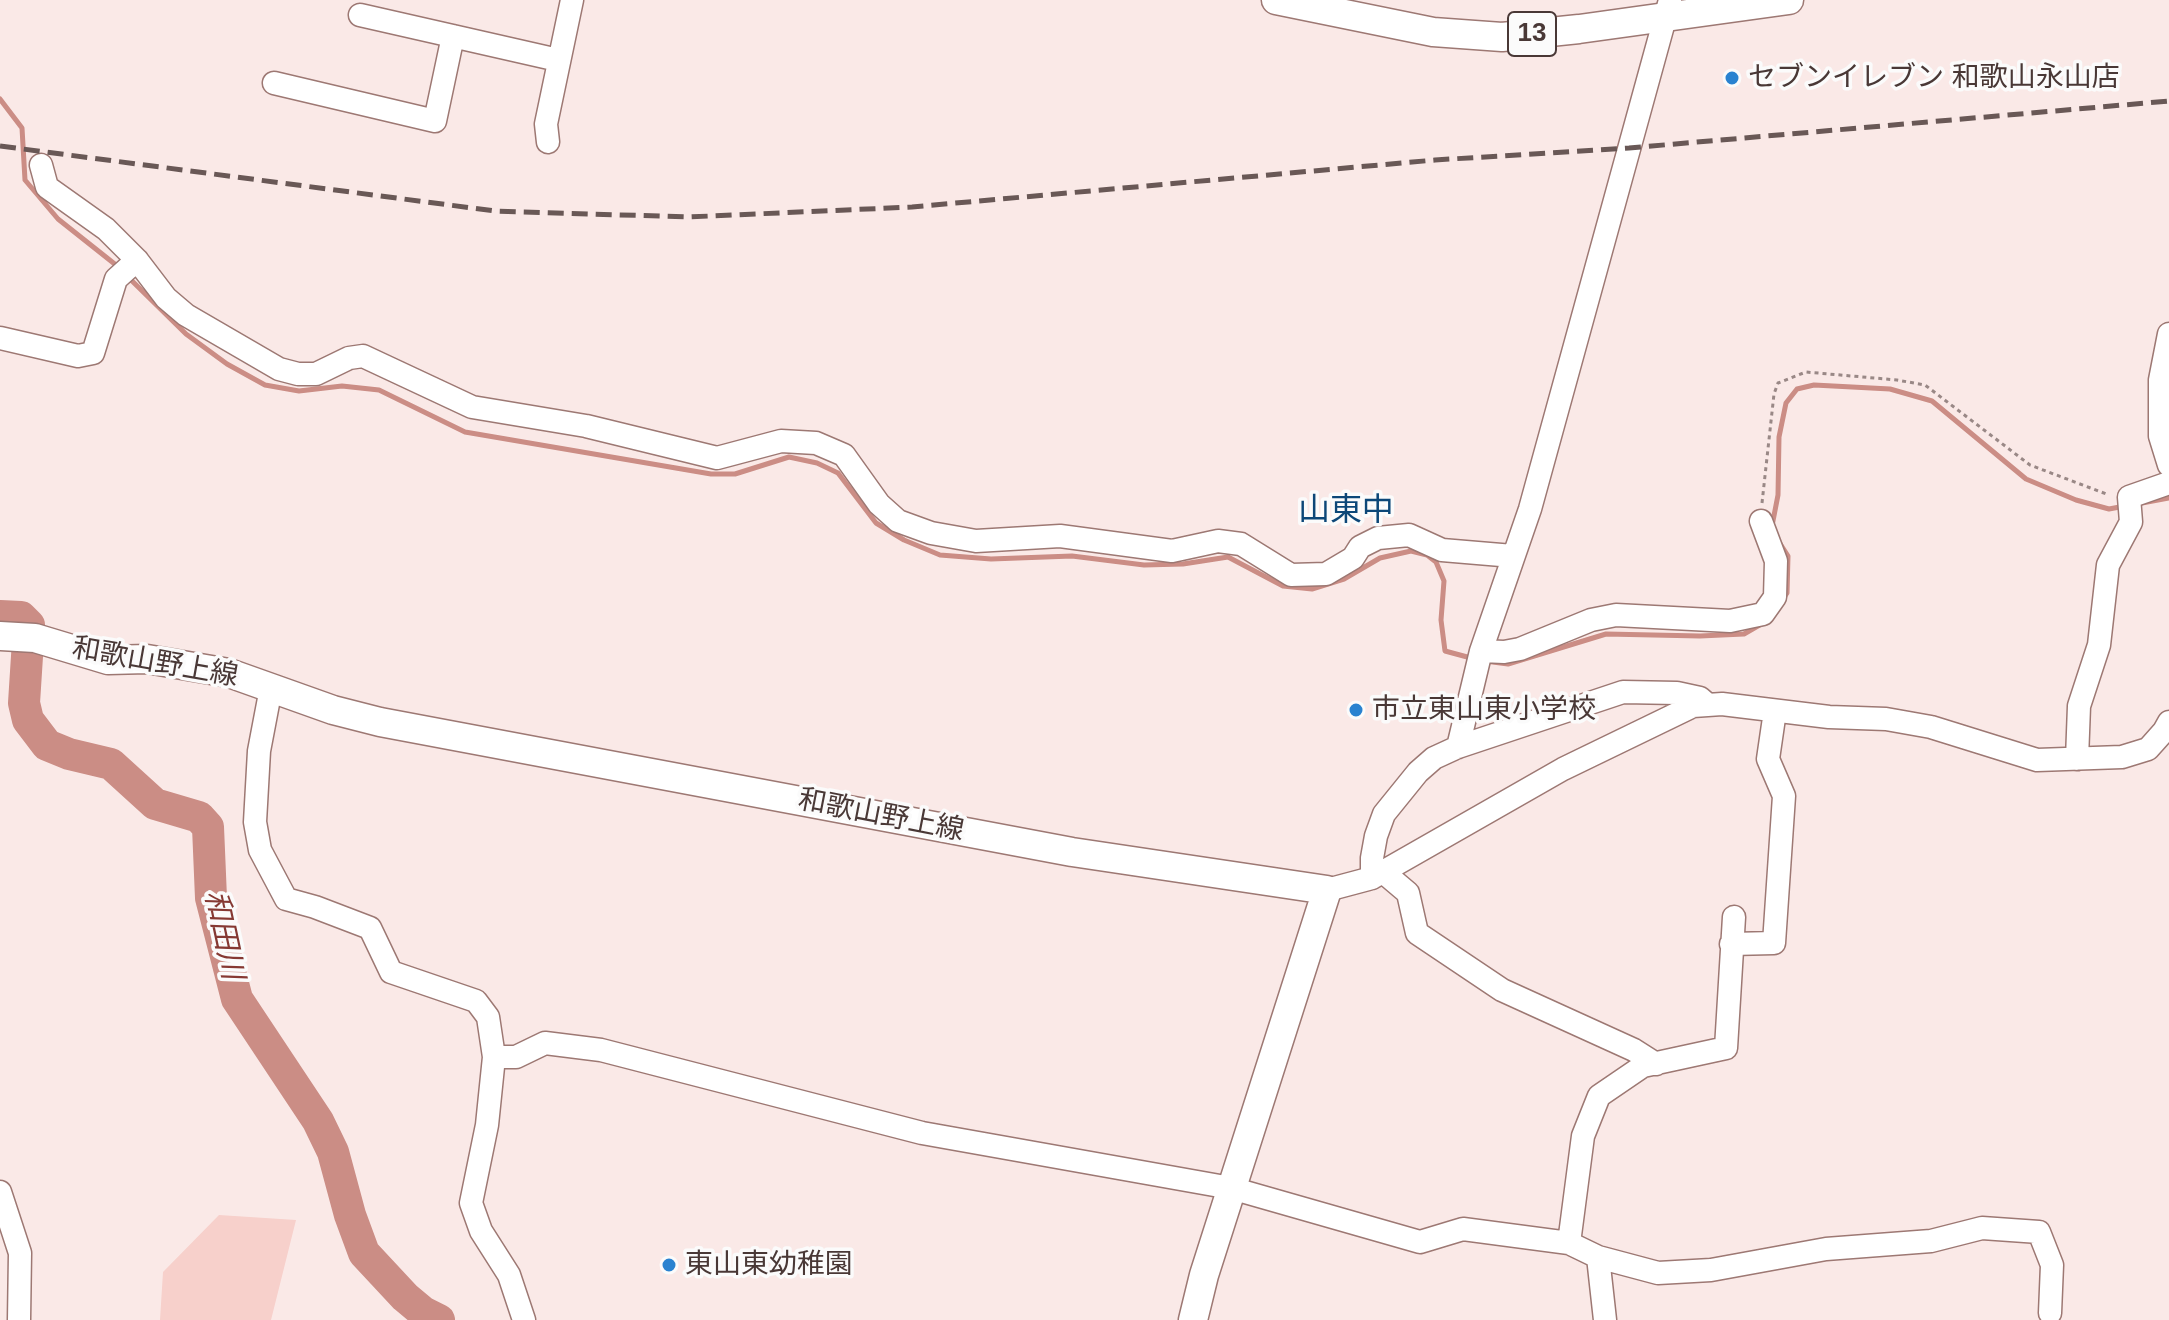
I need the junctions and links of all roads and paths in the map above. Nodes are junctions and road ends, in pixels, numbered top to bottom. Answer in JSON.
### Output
{"nodes":[{"id":1,"x":572,"y":0,"type":"edge"},
{"id":2,"x":1276,"y":0,"type":"edge"},
{"id":3,"x":1789,"y":0,"type":"edge"},
{"id":4,"x":1668,"y":8,"type":"edge"},
{"id":5,"x":1379,"y":10,"type":"edge"},
{"id":6,"x":360,"y":15,"type":"dead end"},
{"id":7,"x":453,"y":36,"type":"junction"},
{"id":8,"x":558,"y":60,"type":"junction"},
{"id":9,"x":274,"y":83,"type":"dead end"},
{"id":10,"x":548,"y":142,"type":"dead end"},
{"id":11,"x":41,"y":165,"type":"dead end"},
{"id":12,"x":137,"y":260,"type":"junction"},
{"id":13,"x":2169,"y":334,"type":"edge"},
{"id":14,"x":0,"y":338,"type":"edge"},
{"id":15,"x":2169,"y":465,"type":"edge"},
{"id":16,"x":2169,"y":483,"type":"edge"},
{"id":17,"x":2129,"y":497,"type":"junction"},
{"id":18,"x":1761,"y":521,"type":"joint"},
{"id":19,"x":1513,"y":556,"type":"junction"},
{"id":20,"x":21,"y":637,"type":"edge"},
{"id":21,"x":1481,"y":651,"type":"junction"},
{"id":22,"x":271,"y":688,"type":"junction"},
{"id":23,"x":1708,"y":705,"type":"junction"},
{"id":24,"x":1775,"y":711,"type":"junction"},
{"id":25,"x":2169,"y":722,"type":"edge"},
{"id":26,"x":1458,"y":747,"type":"junction"},
{"id":27,"x":2077,"y":759,"type":"junction"},
{"id":28,"x":1377,"y":874,"type":"junction"},
{"id":29,"x":1327,"y":890,"type":"junction"},
{"id":30,"x":1734,"y":917,"type":"dead end"},
{"id":31,"x":1731,"y":944,"type":"junction"},
{"id":32,"x":494,"y":1057,"type":"junction"},
{"id":33,"x":1656,"y":1064,"type":"junction"},
{"id":34,"x":1231,"y":1188,"type":"junction"},
{"id":35,"x":0,"y":1192,"type":"edge"},
{"id":36,"x":1569,"y":1243,"type":"junction"},
{"id":37,"x":1598,"y":1257,"type":"junction"},
{"id":38,"x":2050,"y":1313,"type":"dead end"},
{"id":39,"x":19,"y":1320,"type":"edge"},
{"id":40,"x":524,"y":1320,"type":"edge"},
{"id":41,"x":1193,"y":1320,"type":"edge"},
{"id":42,"x":1605,"y":1320,"type":"edge"}],
"edges":[{"from":1,"to":8,"type":"street"},
{"from":2,"to":5,"type":"main road","number":"13"},
{"from":3,"to":4,"type":"main road","number":"13"},
{"from":4,"to":5,"type":"main road","number":"13"},
{"from":4,"to":19,"type":"street"},
{"from":6,"to":7,"type":"street"},
{"from":7,"to":8,"type":"street"},
{"from":7,"to":9,"type":"street"},
{"from":8,"to":10,"type":"street"},
{"from":11,"to":12,"type":"street"},
{"from":12,"to":14,"type":"street"},
{"from":12,"to":19,"type":"street"},
{"from":13,"to":15,"type":"street"},
{"from":16,"to":17,"type":"street"},
{"from":17,"to":18,"type":"path"},
{"from":17,"to":27,"type":"street"},
{"from":18,"to":21,"type":"street"},
{"from":19,"to":21,"type":"street"},
{"from":20,"to":22,"type":"main road","name":"和歌山野上線"},
{"from":21,"to":26,"type":"street"},
{"from":22,"to":29,"type":"main road","name":"和歌山野上線"},
{"from":22,"to":32,"type":"street"},
{"from":23,"to":24,"type":"street"},
{"from":23,"to":26,"type":"street"},
{"from":23,"to":28,"type":"street"},
{"from":24,"to":27,"type":"street"},
{"from":24,"to":31,"type":"street"},
{"from":25,"to":27,"type":"street"},
{"from":26,"to":28,"type":"street"},
{"from":28,"to":29,"type":"street"},
{"from":28,"to":33,"type":"street"},
{"from":29,"to":34,"type":"main road"},
{"from":30,"to":31,"type":"street"},
{"from":31,"to":33,"type":"street"},
{"from":32,"to":34,"type":"street"},
{"from":32,"to":40,"type":"street"},
{"from":33,"to":36,"type":"street"},
{"from":34,"to":36,"type":"street"},
{"from":34,"to":41,"type":"main road"},
{"from":35,"to":39,"type":"street"},
{"from":36,"to":37,"type":"street"},
{"from":37,"to":38,"type":"street"},
{"from":37,"to":42,"type":"street"}]}
